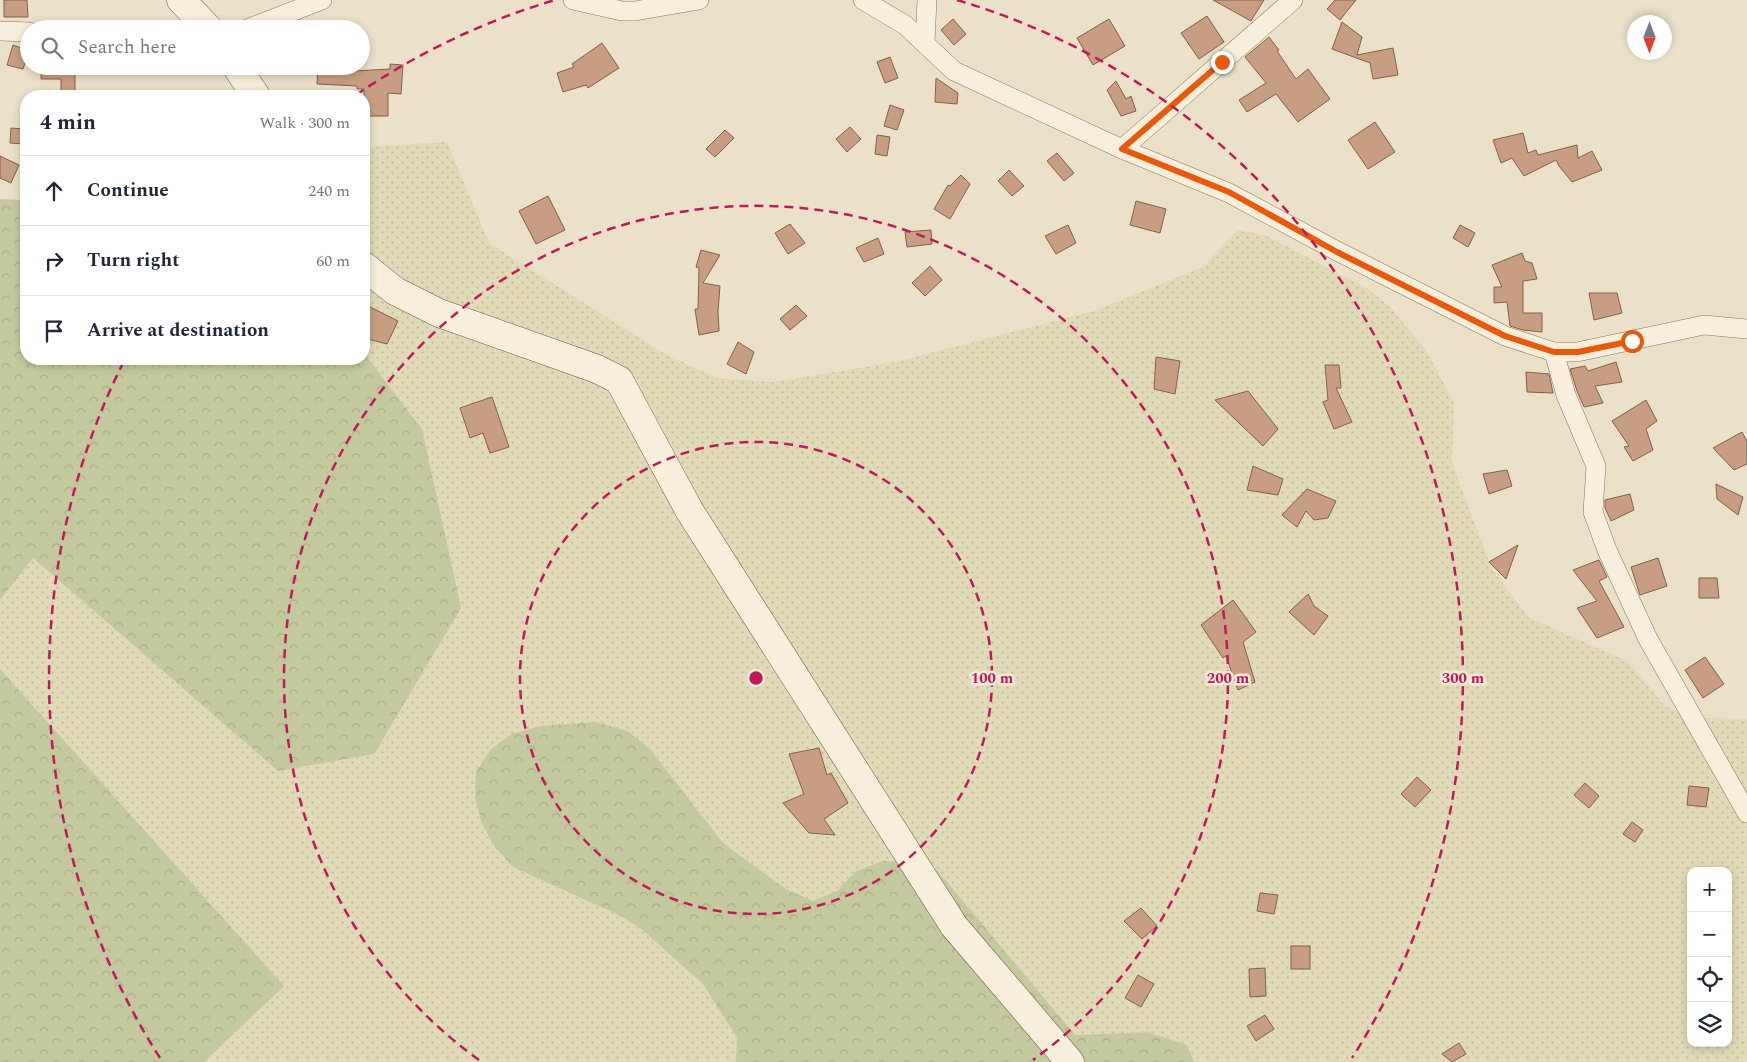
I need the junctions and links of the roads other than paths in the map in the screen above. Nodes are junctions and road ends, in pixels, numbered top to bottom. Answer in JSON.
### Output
{"nodes":[{"id":1,"x":181,"y":0,"type":"edge"},
{"id":2,"x":322,"y":0,"type":"edge"},
{"id":3,"x":573,"y":0,"type":"edge"},
{"id":4,"x":699,"y":0,"type":"edge"},
{"id":5,"x":863,"y":0,"type":"edge"},
{"id":6,"x":927,"y":0,"type":"edge"},
{"id":7,"x":1293,"y":0,"type":"edge"},
{"id":8,"x":197,"y":20,"type":"edge"},
{"id":9,"x":270,"y":20,"type":"edge"},
{"id":10,"x":0,"y":31,"type":"edge"},
{"id":11,"x":20,"y":32,"type":"edge"},
{"id":12,"x":925,"y":43,"type":"junction"},
{"id":13,"x":242,"y":75,"type":"edge"},
{"id":14,"x":252,"y":90,"type":"edge"},
{"id":15,"x":1122,"y":149,"type":"junction"},
{"id":16,"x":370,"y":271,"type":"edge"},
{"id":17,"x":1747,"y":329,"type":"edge"},
{"id":18,"x":1554,"y":352,"type":"junction"},
{"id":19,"x":1747,"y":813,"type":"edge"},
{"id":20,"x":1070,"y":1062,"type":"edge"}],
"edges":[{"from":1,"to":8,"type":"main road"},
{"from":2,"to":9,"type":"street"},
{"from":3,"to":4,"type":"street"},
{"from":5,"to":12,"type":"street"},
{"from":6,"to":12,"type":"street"},
{"from":7,"to":15,"type":"street"},
{"from":10,"to":11,"type":"street"},
{"from":12,"to":15,"type":"street"},
{"from":13,"to":14,"type":"main road"},
{"from":15,"to":18,"type":"street"},
{"from":16,"to":20,"type":"main road"},
{"from":17,"to":18,"type":"street"},
{"from":18,"to":19,"type":"street"}]}
